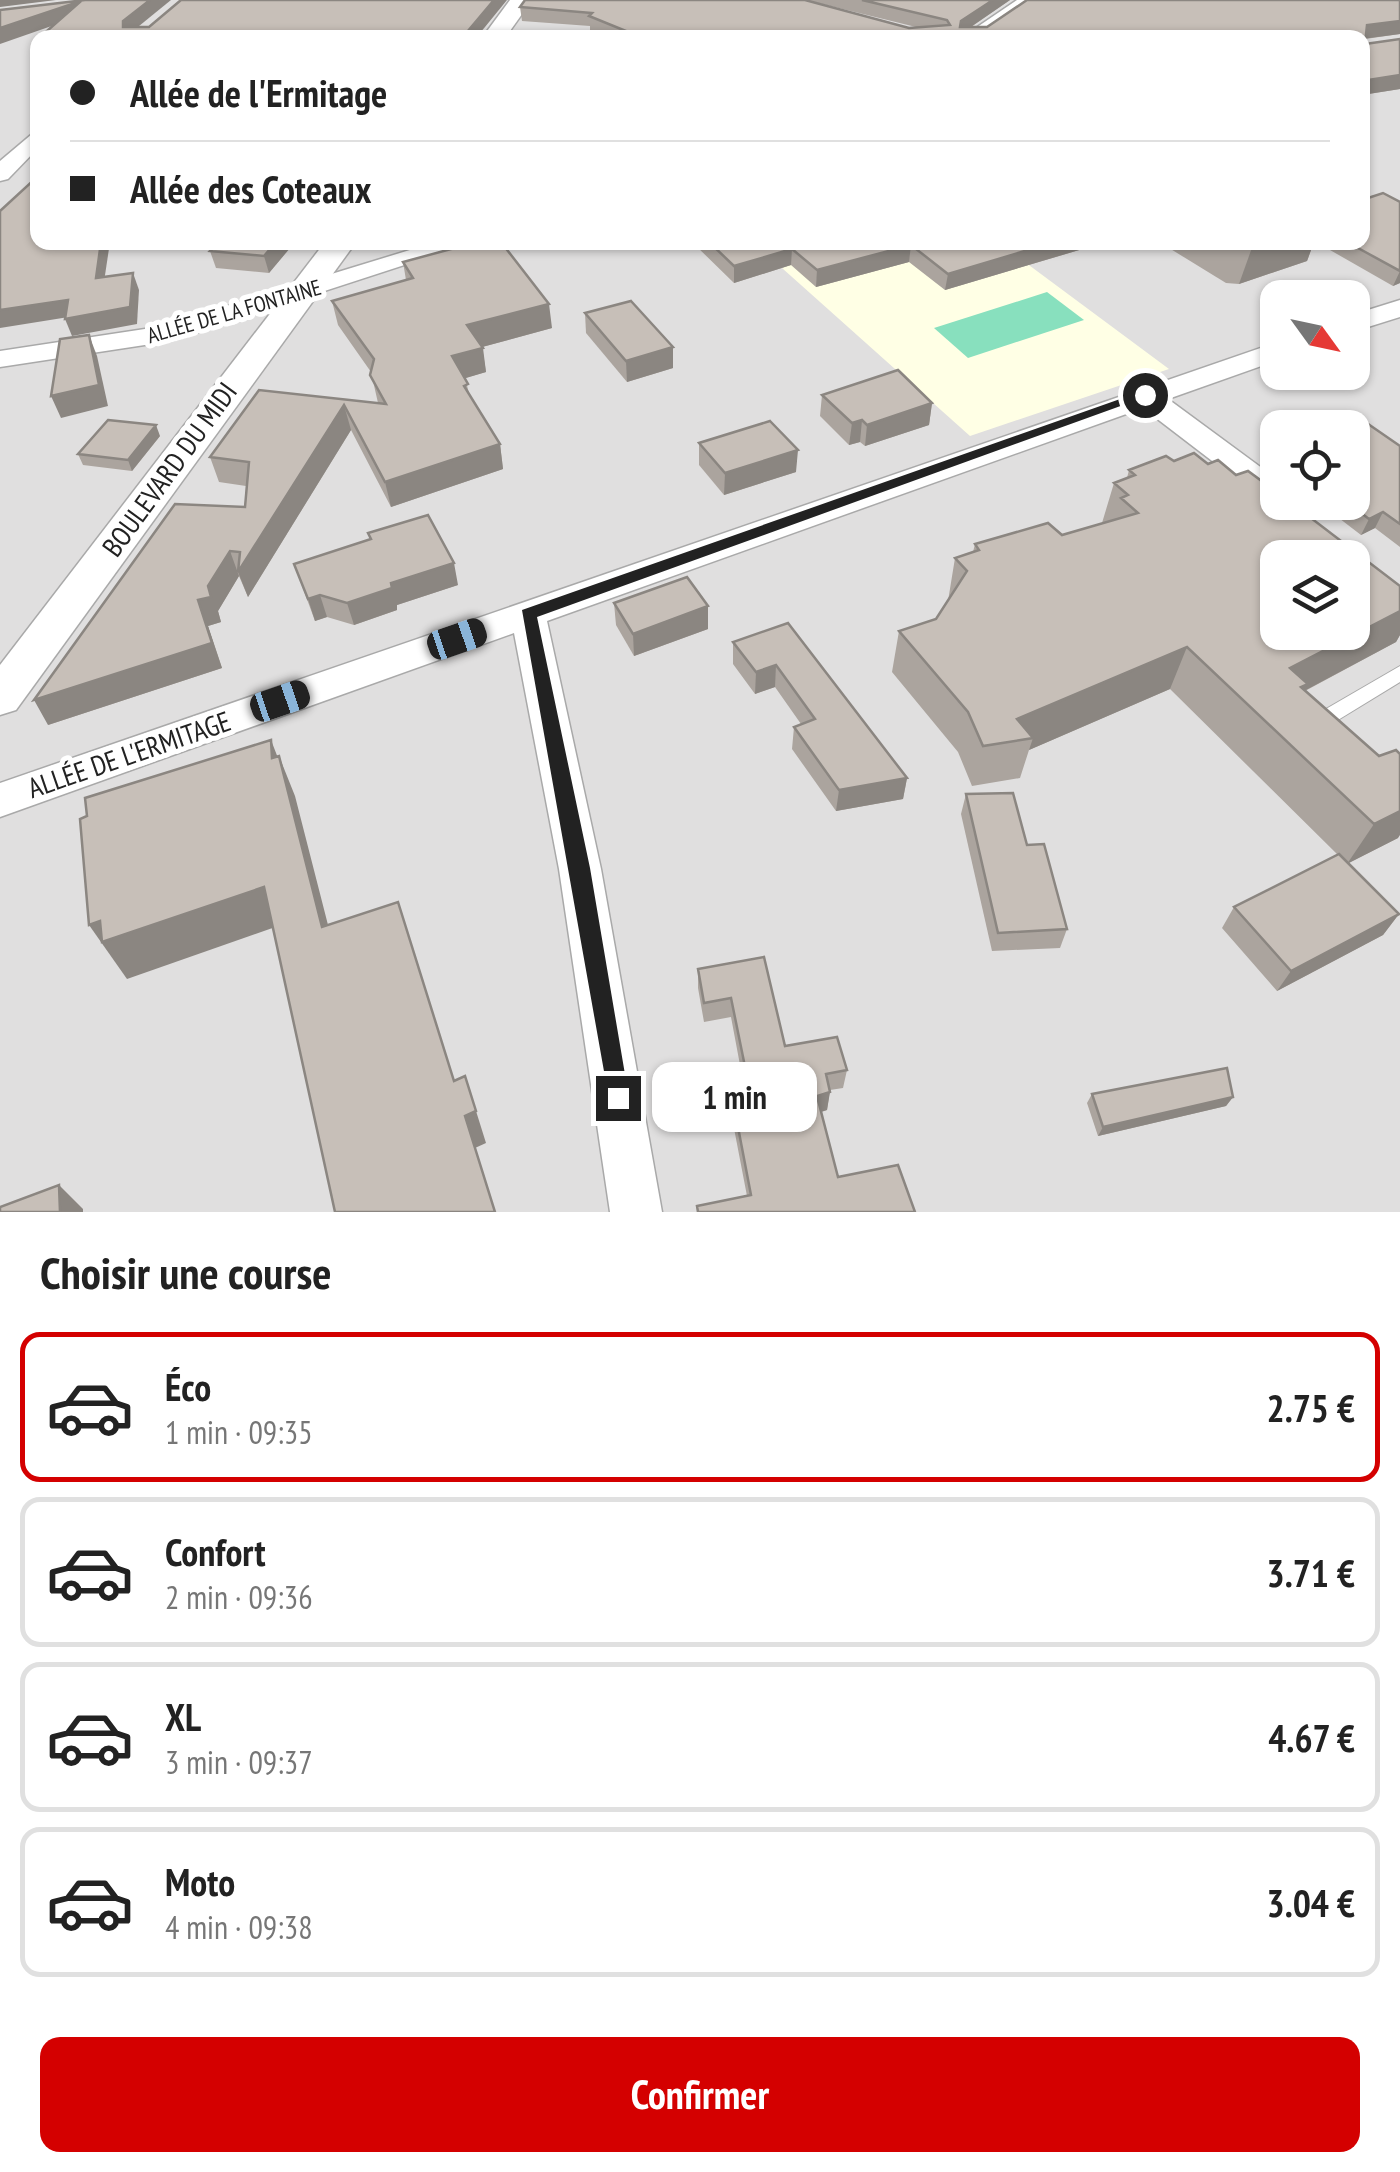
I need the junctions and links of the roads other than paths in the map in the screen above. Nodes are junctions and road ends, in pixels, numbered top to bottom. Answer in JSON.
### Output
{"nodes":[{"id":1,"x":506,"y":0,"type":"edge"},
{"id":2,"x":521,"y":0,"type":"edge"},
{"id":3,"x":1030,"y":0,"type":"edge"},
{"id":4,"x":498,"y":30,"type":"edge"},
{"id":5,"x":983,"y":30,"type":"edge"},
{"id":6,"x":30,"y":143,"type":"edge"},
{"id":7,"x":0,"y":174,"type":"edge"},
{"id":8,"x":334,"y":250,"type":"edge"},
{"id":9,"x":438,"y":250,"type":"edge"},
{"id":10,"x":304,"y":292,"type":"junction"},
{"id":11,"x":1400,"y":308,"type":"edge"},
{"id":12,"x":1370,"y":318,"type":"edge"},
{"id":13,"x":1260,"y":356,"type":"edge"},
{"id":14,"x":0,"y":360,"type":"edge"},
{"id":15,"x":1145,"y":395,"type":"junction"},
{"id":16,"x":1260,"y":483,"type":"edge"},
{"id":17,"x":528,"y":614,"type":"junction"},
{"id":18,"x":1400,"y":673,"type":"edge"},
{"id":19,"x":0,"y":698,"type":"edge"},
{"id":20,"x":1348,"y":752,"type":"edge"},
{"id":21,"x":0,"y":800,"type":"edge"},
{"id":22,"x":636,"y":1212,"type":"edge"}],
"edges":[{"from":1,"to":2,"type":"street"},
{"from":2,"to":4,"type":"street"},
{"from":3,"to":5,"type":"street"},
{"from":6,"to":7,"type":"street"},
{"from":8,"to":10,"type":"street","name":"BOULEVARD DU MIDI"},
{"from":9,"to":10,"type":"street","name":"ALLÉE DE LA FONTAINE"},
{"from":10,"to":14,"type":"street","name":"ALLÉE DE LA FONTAINE"},
{"from":10,"to":19,"type":"street","name":"BOULEVARD DU MIDI"},
{"from":11,"to":12,"type":"street"},
{"from":13,"to":15,"type":"street","name":"ALLÉE DE L'ERMITAGE"},
{"from":15,"to":16,"type":"street"},
{"from":15,"to":17,"type":"street","name":"ALLÉE DE L'ERMITAGE"},
{"from":17,"to":21,"type":"street","name":"ALLÉE DE L'ERMITAGE"},
{"from":17,"to":22,"type":"street"},
{"from":18,"to":20,"type":"lane"}]}
